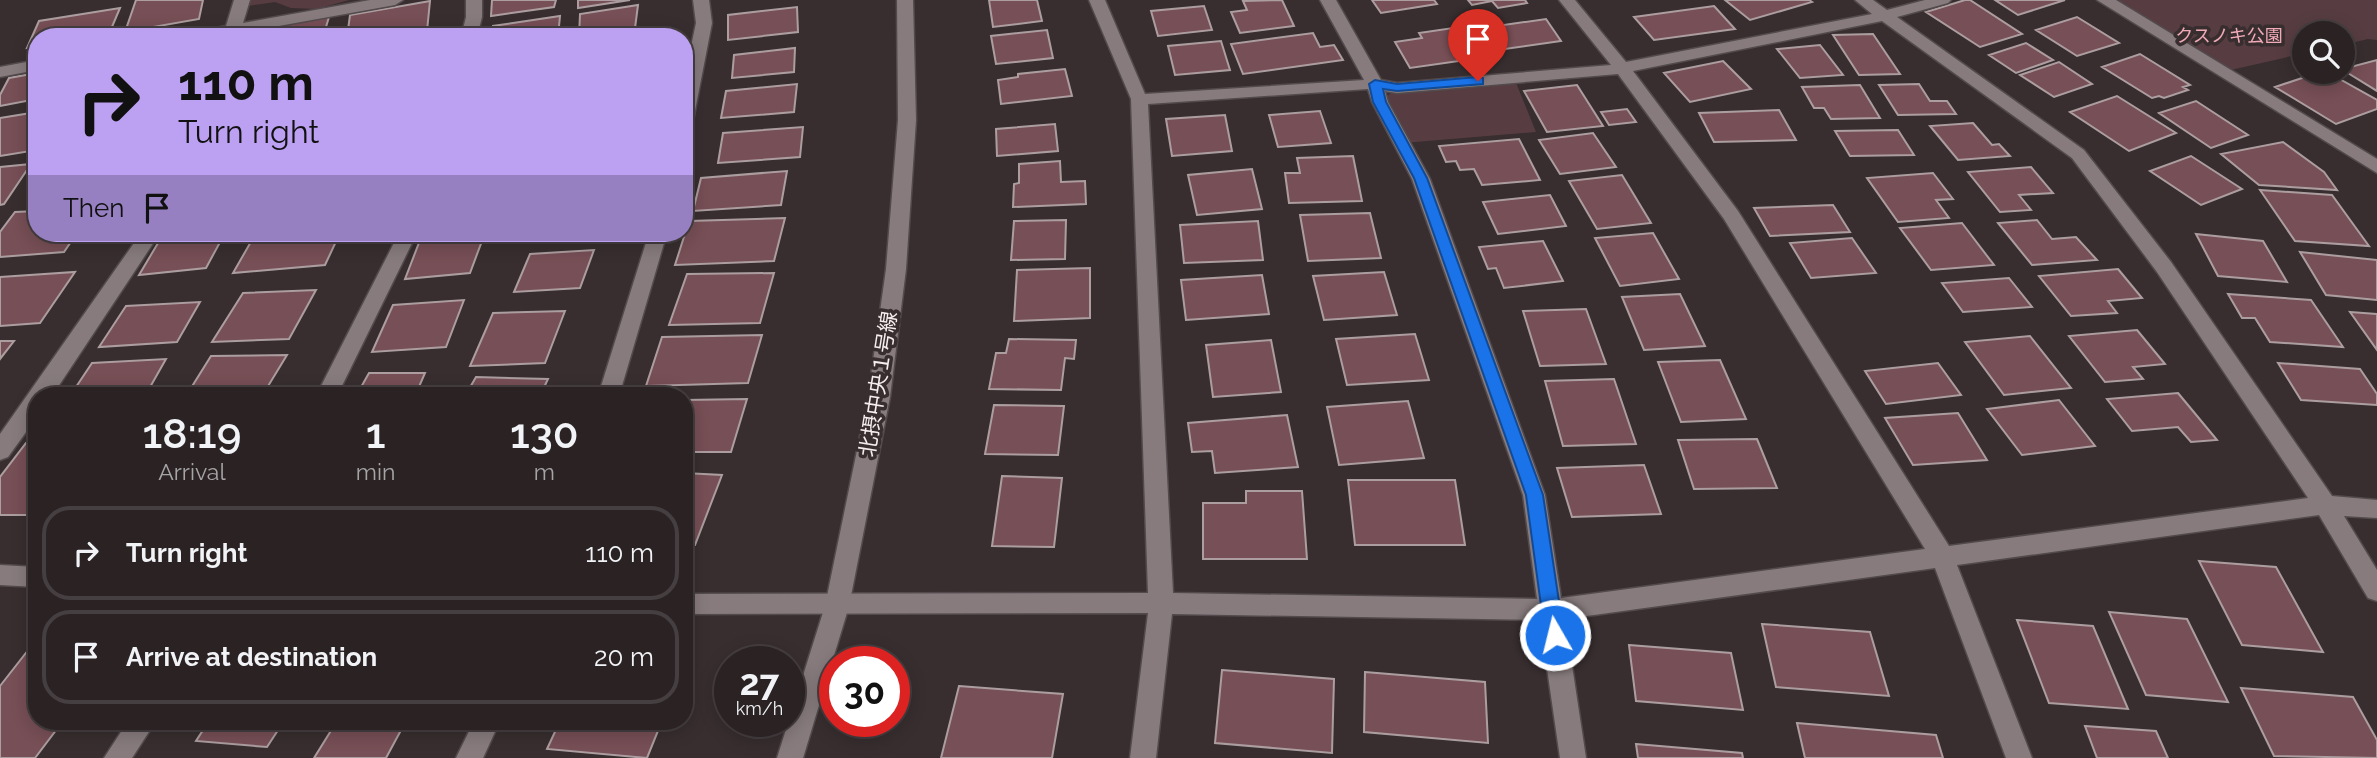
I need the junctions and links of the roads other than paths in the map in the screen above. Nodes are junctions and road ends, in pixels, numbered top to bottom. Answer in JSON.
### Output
{"nodes":[{"id":1,"x":242,"y":0,"type":"edge"},
{"id":2,"x":396,"y":0,"type":"edge"},
{"id":3,"x":474,"y":0,"type":"edge"},
{"id":4,"x":701,"y":0,"type":"edge"},
{"id":5,"x":905,"y":0,"type":"edge"},
{"id":6,"x":1097,"y":0,"type":"edge"},
{"id":7,"x":1328,"y":0,"type":"edge"},
{"id":8,"x":1567,"y":0,"type":"edge"},
{"id":9,"x":1863,"y":0,"type":"edge"},
{"id":10,"x":1943,"y":0,"type":"edge"},
{"id":11,"x":2105,"y":0,"type":"edge"},
{"id":12,"x":1884,"y":16,"type":"junction"},
{"id":13,"x":234,"y":28,"type":"edge"},
{"id":14,"x":257,"y":28,"type":"edge"},
{"id":15,"x":471,"y":28,"type":"edge"},
{"id":16,"x":28,"y":67,"type":"edge"},
{"id":17,"x":1622,"y":68,"type":"junction"},
{"id":18,"x":0,"y":72,"type":"edge"},
{"id":19,"x":693,"y":77,"type":"edge"},
{"id":20,"x":1375,"y":84,"type":"junction"},
{"id":21,"x":1139,"y":99,"type":"junction"},
{"id":22,"x":2377,"y":167,"type":"edge"},
{"id":23,"x":145,"y":242,"type":"edge"},
{"id":24,"x":403,"y":242,"type":"edge"},
{"id":25,"x":654,"y":242,"type":"edge"},
{"id":26,"x":46,"y":387,"type":"edge"},
{"id":27,"x":331,"y":387,"type":"edge"},
{"id":28,"x":611,"y":387,"type":"edge"},
{"id":29,"x":28,"y":412,"type":"edge"},
{"id":30,"x":0,"y":451,"type":"edge"},
{"id":31,"x":2325,"y":505,"type":"junction"},
{"id":32,"x":2377,"y":509,"type":"edge"},
{"id":33,"x":1942,"y":556,"type":"junction"},
{"id":34,"x":0,"y":575,"type":"edge"},
{"id":35,"x":28,"y":577,"type":"edge"},
{"id":36,"x":2377,"y":591,"type":"edge"},
{"id":37,"x":1161,"y":603,"type":"junction"},
{"id":38,"x":693,"y":604,"type":"edge"},
{"id":39,"x":837,"y":606,"type":"junction"},
{"id":40,"x":1551,"y":610,"type":"junction"},
{"id":41,"x":137,"y":730,"type":"edge"},
{"id":42,"x":483,"y":730,"type":"edge"},
{"id":43,"x":117,"y":758,"type":"edge"},
{"id":44,"x":469,"y":758,"type":"edge"},
{"id":45,"x":790,"y":758,"type":"edge"},
{"id":46,"x":1143,"y":758,"type":"edge"},
{"id":47,"x":1573,"y":758,"type":"edge"},
{"id":48,"x":2019,"y":758,"type":"edge"}],
"edges":[{"from":1,"to":13,"type":"street"},
{"from":2,"to":14,"type":"street"},
{"from":3,"to":15,"type":"street"},
{"from":4,"to":19,"type":"street"},
{"from":5,"to":39,"type":"street","name":"北摂中央１号線"},
{"from":6,"to":21,"type":"street"},
{"from":7,"to":20,"type":"street"},
{"from":8,"to":17,"type":"street"},
{"from":9,"to":12,"type":"street"},
{"from":10,"to":12,"type":"street"},
{"from":11,"to":22,"type":"street"},
{"from":12,"to":17,"type":"street"},
{"from":12,"to":31,"type":"street"},
{"from":16,"to":18,"type":"street"},
{"from":17,"to":20,"type":"street"},
{"from":17,"to":33,"type":"street"},
{"from":20,"to":21,"type":"street"},
{"from":20,"to":40,"type":"street"},
{"from":21,"to":37,"type":"street"},
{"from":23,"to":26,"type":"street"},
{"from":24,"to":27,"type":"street"},
{"from":25,"to":28,"type":"street"},
{"from":29,"to":30,"type":"street"},
{"from":31,"to":32,"type":"street"},
{"from":31,"to":33,"type":"street"},
{"from":31,"to":36,"type":"street"},
{"from":33,"to":40,"type":"street"},
{"from":33,"to":48,"type":"street"},
{"from":34,"to":35,"type":"street"},
{"from":37,"to":39,"type":"street"},
{"from":37,"to":40,"type":"street"},
{"from":37,"to":46,"type":"street"},
{"from":38,"to":39,"type":"street"},
{"from":39,"to":45,"type":"street","name":"北摂中央１号線"},
{"from":40,"to":47,"type":"street"},
{"from":41,"to":43,"type":"street"},
{"from":42,"to":44,"type":"street"}]}
